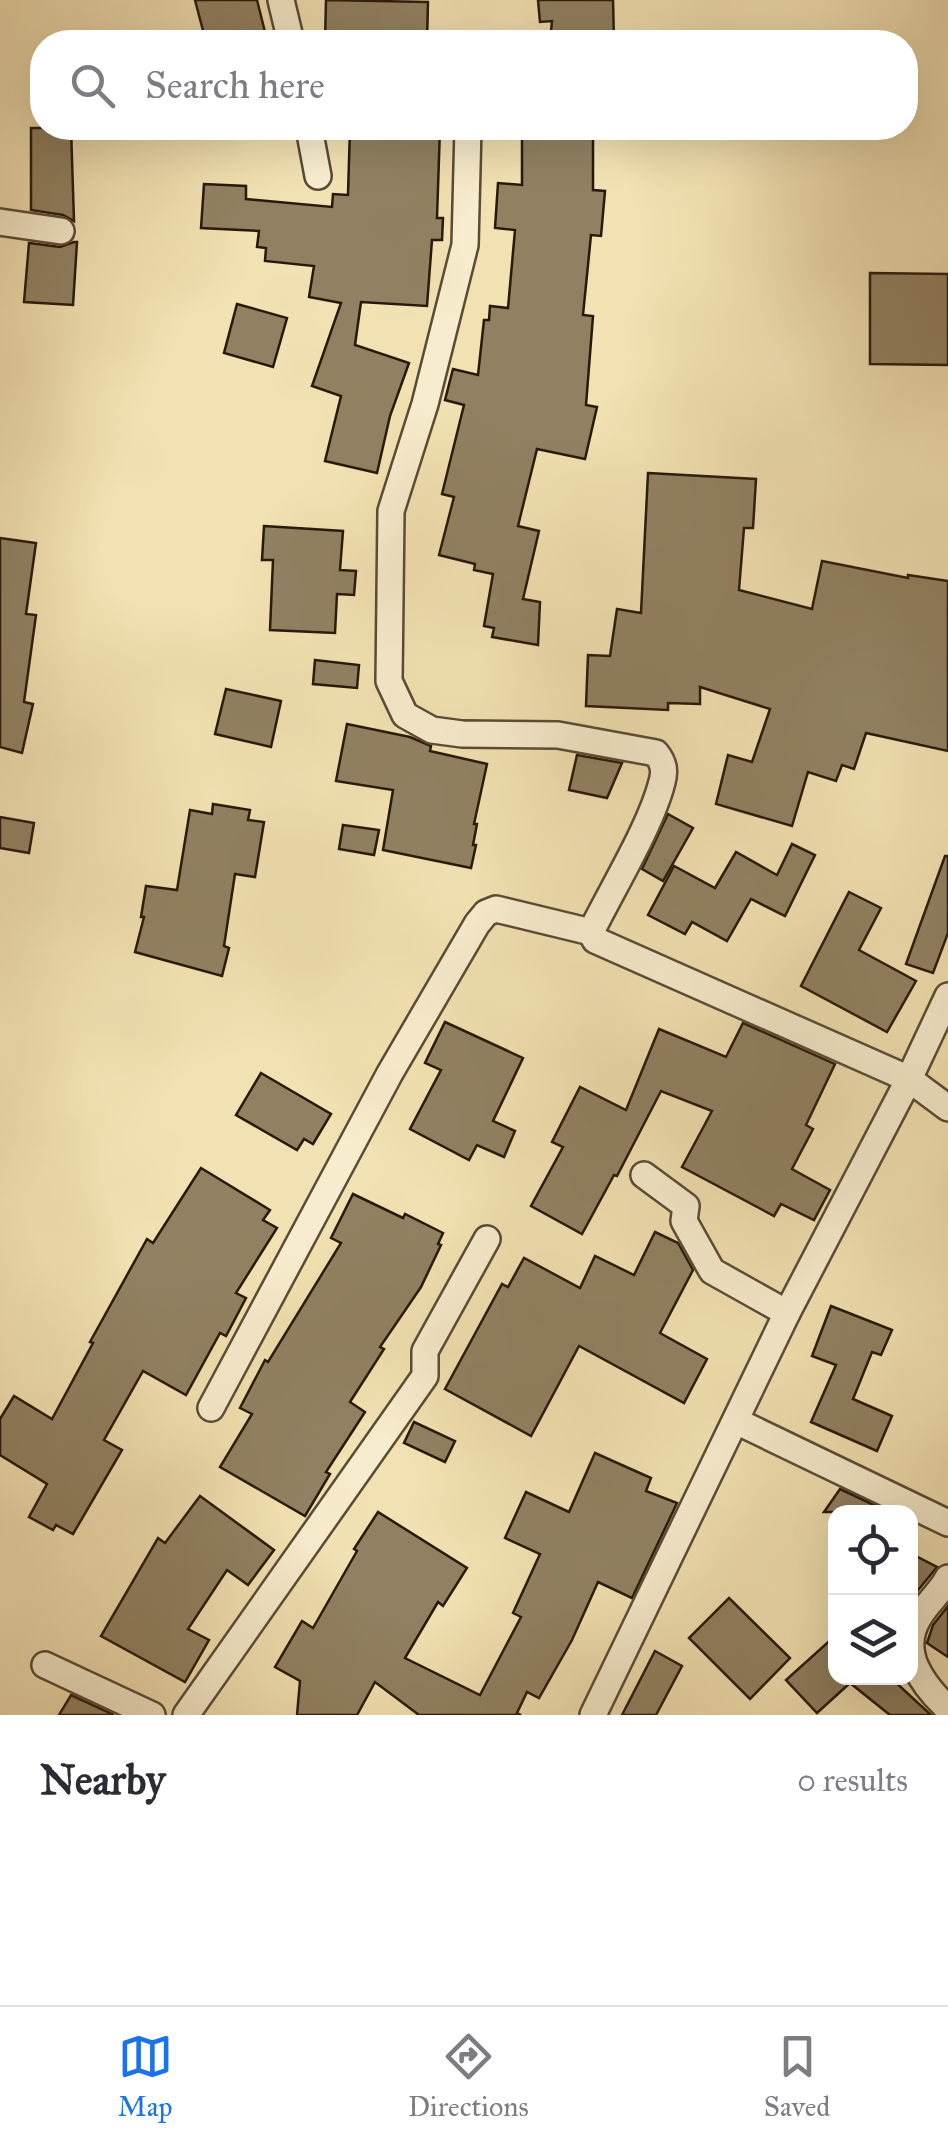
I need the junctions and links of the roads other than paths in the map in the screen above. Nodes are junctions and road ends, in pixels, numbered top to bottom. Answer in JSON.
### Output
{"nodes":[{"id":1,"x":281,"y":0,"type":"edge"},
{"id":2,"x":287,"y":30,"type":"edge"},
{"id":3,"x":311,"y":140,"type":"edge"},
{"id":4,"x":468,"y":140,"type":"edge"},
{"id":5,"x":318,"y":176,"type":"dead end"},
{"id":6,"x":0,"y":222,"type":"edge"},
{"id":7,"x":61,"y":232,"type":"dead end"},
{"id":8,"x":592,"y":932,"type":"junction"},
{"id":9,"x":948,"y":996,"type":"edge"},
{"id":10,"x":909,"y":1079,"type":"junction"},
{"id":11,"x":948,"y":1108,"type":"edge"},
{"id":12,"x":644,"y":1174,"type":"dead end"},
{"id":13,"x":487,"y":1239,"type":"dead end"},
{"id":14,"x":787,"y":1313,"type":"junction"},
{"id":15,"x":211,"y":1408,"type":"dead end"},
{"id":16,"x":736,"y":1420,"type":"junction"},
{"id":17,"x":948,"y":1523,"type":"edge"},
{"id":18,"x":948,"y":1578,"type":"edge"},
{"id":19,"x":45,"y":1666,"type":"dead end"},
{"id":20,"x":948,"y":1709,"type":"edge"},
{"id":21,"x":152,"y":1715,"type":"edge"},
{"id":22,"x":186,"y":1715,"type":"edge"},
{"id":23,"x":593,"y":1715,"type":"edge"}],
"edges":[{"from":1,"to":2,"type":"street"},
{"from":3,"to":5,"type":"street"},
{"from":4,"to":8,"type":"street"},
{"from":6,"to":7,"type":"street"},
{"from":8,"to":10,"type":"street"},
{"from":8,"to":15,"type":"street"},
{"from":9,"to":10,"type":"street"},
{"from":10,"to":11,"type":"street"},
{"from":10,"to":14,"type":"street"},
{"from":12,"to":14,"type":"street"},
{"from":13,"to":22,"type":"street"},
{"from":14,"to":16,"type":"street"},
{"from":16,"to":17,"type":"street"},
{"from":16,"to":23,"type":"street"},
{"from":18,"to":20,"type":"street"},
{"from":19,"to":21,"type":"street"}]}
